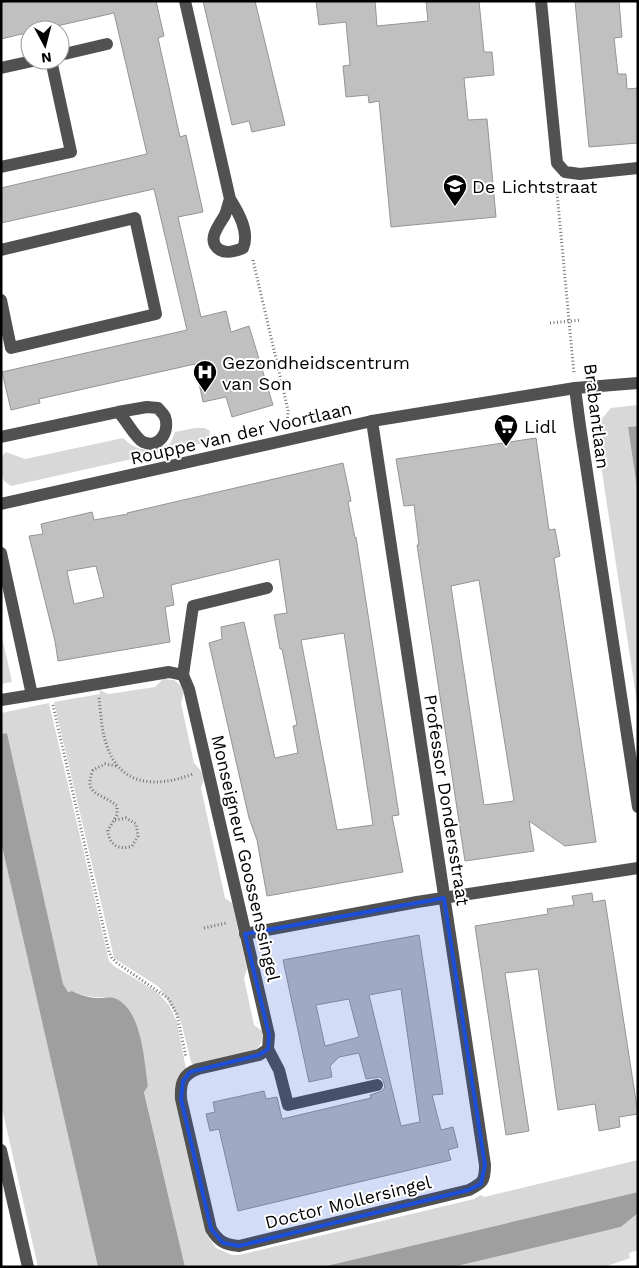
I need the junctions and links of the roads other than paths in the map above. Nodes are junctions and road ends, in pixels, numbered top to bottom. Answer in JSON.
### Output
{"nodes":[{"id":1,"x":185,"y":1,"type":"edge"},
{"id":2,"x":541,"y":1,"type":"edge"},
{"id":3,"x":107,"y":44,"type":"dead end"},
{"id":4,"x":70,"y":53,"type":"edge"},
{"id":5,"x":20,"y":64,"type":"edge"},
{"id":6,"x":1,"y":68,"type":"edge"},
{"id":7,"x":53,"y":70,"type":"edge"},
{"id":8,"x":1,"y":167,"type":"edge"},
{"id":9,"x":638,"y":168,"type":"edge"},
{"id":10,"x":230,"y":199,"type":"junction"},
{"id":11,"x":1,"y":250,"type":"edge"},
{"id":12,"x":1,"y":300,"type":"edge"},
{"id":13,"x":638,"y":382,"type":"edge"},
{"id":14,"x":575,"y":388,"type":"junction"},
{"id":15,"x":118,"y":412,"type":"dead end"},
{"id":16,"x":372,"y":421,"type":"junction"},
{"id":17,"x":1,"y":437,"type":"edge"},
{"id":18,"x":1,"y":504,"type":"edge"},
{"id":19,"x":1,"y":553,"type":"edge"},
{"id":20,"x":267,"y":588,"type":"dead end"},
{"id":21,"x":183,"y":675,"type":"junction"},
{"id":22,"x":32,"y":695,"type":"junction"},
{"id":23,"x":1,"y":700,"type":"edge"},
{"id":24,"x":637,"y":801,"type":"edge"},
{"id":25,"x":638,"y":868,"type":"edge"},
{"id":26,"x":444,"y":898,"type":"junction"},
{"id":27,"x":245,"y":934,"type":"junction"},
{"id":28,"x":268,"y":1049,"type":"junction"},
{"id":29,"x":377,"y":1085,"type":"dead end"},
{"id":30,"x":1,"y":1150,"type":"edge"},
{"id":31,"x":481,"y":1184,"type":"joint"},
{"id":32,"x":28,"y":1267,"type":"edge"}],
"edges":[{"from":1,"to":10,"type":"street"},
{"from":2,"to":9,"type":"street"},
{"from":3,"to":4,"type":"street"},
{"from":5,"to":6,"type":"street"},
{"from":7,"to":8,"type":"street"},
{"from":10,"to":10,"type":"street"},
{"from":11,"to":12,"type":"street"},
{"from":13,"to":14,"type":"street","name":"Rouppe van der Voortlaan"},
{"from":14,"to":16,"type":"street","name":"Rouppe van der Voortlaan"},
{"from":14,"to":24,"type":"street","name":"Brabantlaan"},
{"from":15,"to":17,"type":"street"},
{"from":16,"to":18,"type":"street","name":"Rouppe van der Voortlaan"},
{"from":16,"to":26,"type":"street","name":"Professor Dondersstraat"},
{"from":19,"to":22,"type":"street"},
{"from":20,"to":21,"type":"street","name":"Monseigneur Goossenssingel"},
{"from":21,"to":22,"type":"street"},
{"from":21,"to":27,"type":"street","name":"Monseigneur Goossenssingel"},
{"from":22,"to":23,"type":"street"},
{"from":25,"to":26,"type":"street"},
{"from":26,"to":27,"type":"street"},
{"from":26,"to":31,"type":"street","name":"Professor Dondersstraat"},
{"from":27,"to":28,"type":"street","name":"Monseigneur Goossenssingel"},
{"from":28,"to":29,"type":"street","name":"Monseigneur Goossenssingel"},
{"from":28,"to":31,"type":"street","name":"Doctor Mollersingel"},
{"from":30,"to":32,"type":"street"}]}
